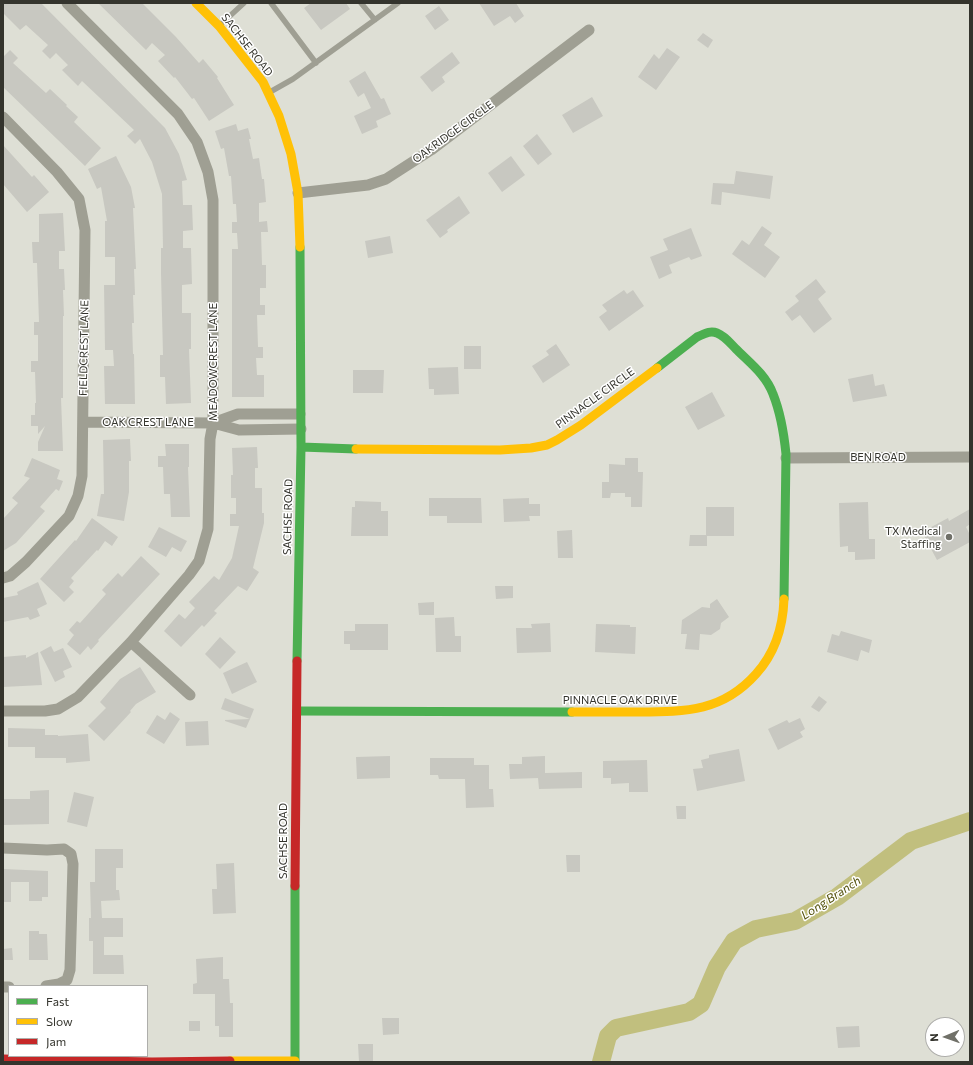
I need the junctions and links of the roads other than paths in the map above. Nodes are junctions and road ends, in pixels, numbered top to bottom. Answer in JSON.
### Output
{"nodes":[{"id":1,"x":67,"y":3,"type":"edge"},
{"id":2,"x":196,"y":3,"type":"edge"},
{"id":3,"x":244,"y":3,"type":"edge"},
{"id":4,"x":271,"y":3,"type":"edge"},
{"id":5,"x":361,"y":3,"type":"edge"},
{"id":6,"x":398,"y":3,"type":"edge"},
{"id":7,"x":375,"y":20,"type":"junction"},
{"id":8,"x":218,"y":26,"type":"junction"},
{"id":9,"x":590,"y":30,"type":"dead end"},
{"id":10,"x":316,"y":63,"type":"junction"},
{"id":11,"x":268,"y":94,"type":"junction"},
{"id":12,"x":3,"y":118,"type":"edge"},
{"id":13,"x":298,"y":193,"type":"junction"},
{"id":14,"x":300,"y":414,"type":"junction"},
{"id":15,"x":83,"y":422,"type":"junction"},
{"id":16,"x":213,"y":423,"type":"junction"},
{"id":17,"x":301,"y":429,"type":"junction"},
{"id":18,"x":301,"y":447,"type":"junction"},
{"id":19,"x":970,"y":457,"type":"edge"},
{"id":20,"x":786,"y":458,"type":"junction"},
{"id":21,"x":3,"y":578,"type":"edge"},
{"id":22,"x":131,"y":642,"type":"junction"},
{"id":23,"x":190,"y":695,"type":"dead end"},
{"id":24,"x":3,"y":711,"type":"edge"},
{"id":25,"x":297,"y":711,"type":"junction"},
{"id":26,"x":3,"y":848,"type":"edge"},
{"id":27,"x":52,"y":985,"type":"edge"},
{"id":28,"x":33,"y":1058,"type":"edge"},
{"id":29,"x":3,"y":1059,"type":"edge"},
{"id":30,"x":295,"y":1061,"type":"edge"}],
"edges":[{"from":1,"to":16,"type":"street","name":"MEADOWCREST LANE"},
{"from":2,"to":8,"type":"main road","name":"SACHSE ROAD"},
{"from":3,"to":8,"type":"lane"},
{"from":4,"to":10,"type":"lane"},
{"from":5,"to":7,"type":"lane"},
{"from":6,"to":7,"type":"lane"},
{"from":7,"to":10,"type":"lane"},
{"from":8,"to":11,"type":"main road","name":"SACHSE ROAD"},
{"from":9,"to":13,"type":"street","name":"OAKRIDGE CIRCLE"},
{"from":10,"to":11,"type":"lane"},
{"from":11,"to":13,"type":"main road","name":"SACHSE ROAD"},
{"from":12,"to":15,"type":"street","name":"FIELDCREST LANE"},
{"from":13,"to":14,"type":"main road","name":"SACHSE ROAD"},
{"from":14,"to":16,"type":"street","name":"OAK CREST LANE"},
{"from":14,"to":17,"type":"main road","name":"SACHSE ROAD"},
{"from":15,"to":16,"type":"street","name":"OAK CREST LANE"},
{"from":15,"to":21,"type":"street","name":"FIELDCREST LANE"},
{"from":16,"to":17,"type":"street","name":"OAK CREST LANE"},
{"from":16,"to":22,"type":"street","name":"MEADOWCREST LANE"},
{"from":17,"to":18,"type":"main road","name":"SACHSE ROAD"},
{"from":18,"to":20,"type":"main road","name":"PINNACLE CIRCLE"},
{"from":18,"to":25,"type":"main road","name":"SACHSE ROAD"},
{"from":19,"to":20,"type":"street","name":"BEN ROAD"},
{"from":20,"to":25,"type":"main road","name":"PINNACLE OAK DRIVE"},
{"from":22,"to":23,"type":"street"},
{"from":22,"to":24,"type":"street","name":"MEADOWCREST LANE"},
{"from":25,"to":30,"type":"main road","name":"SACHSE ROAD"},
{"from":26,"to":27,"type":"street"},
{"from":28,"to":29,"type":"main road"},
{"from":28,"to":30,"type":"main road"}]}
